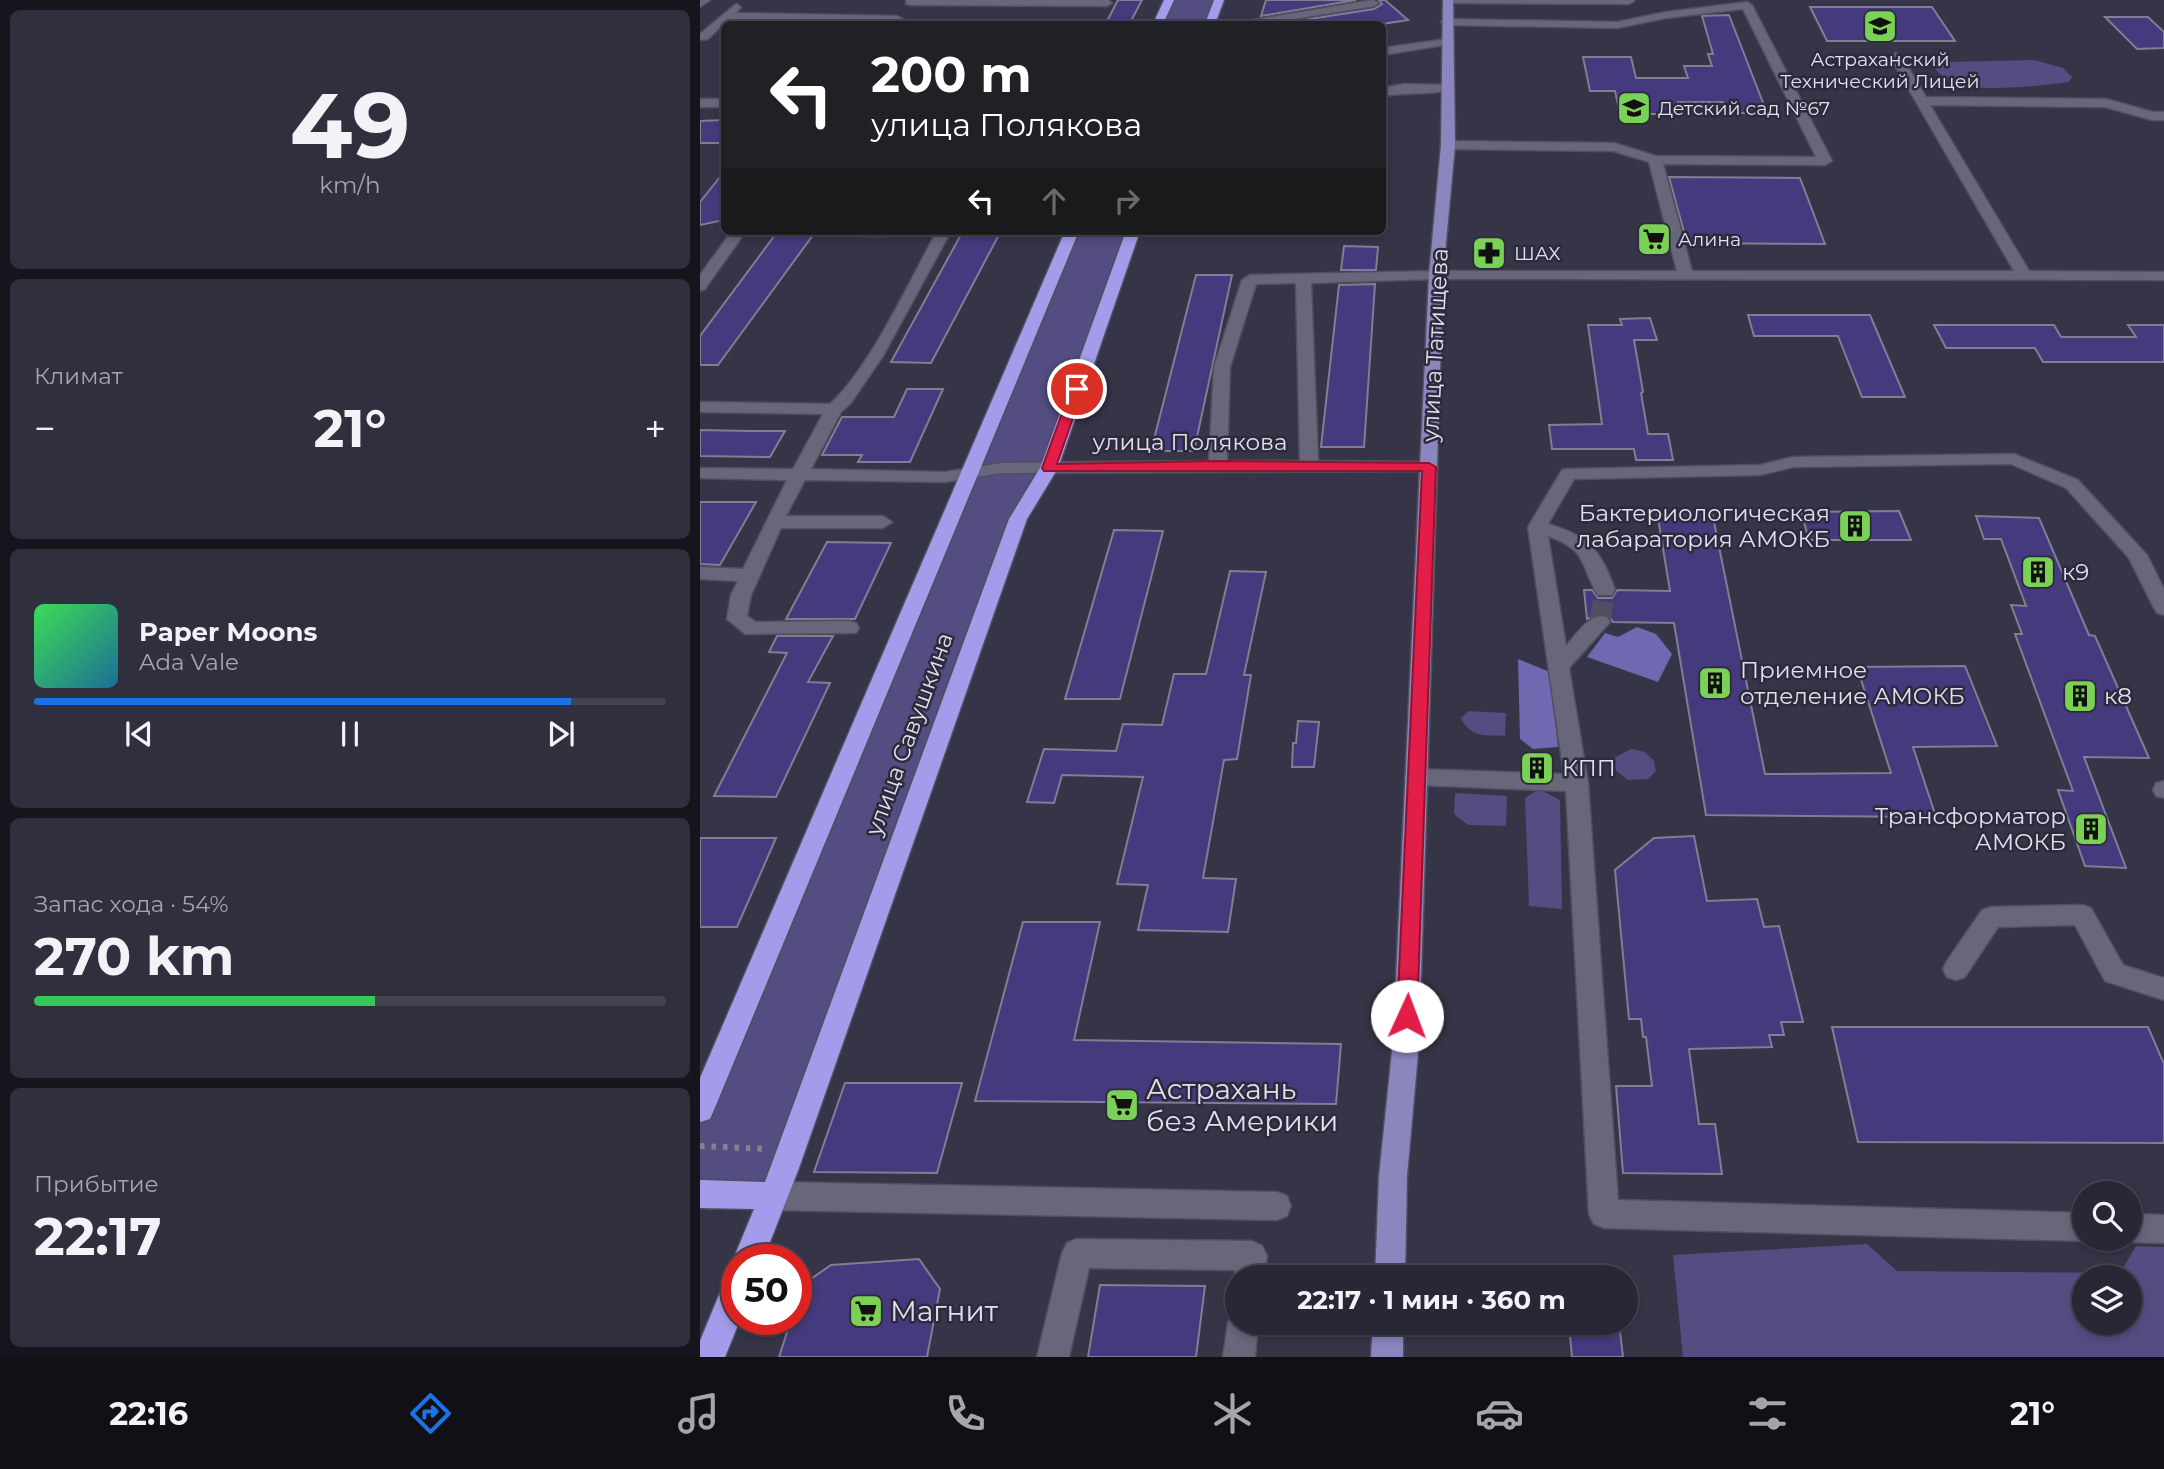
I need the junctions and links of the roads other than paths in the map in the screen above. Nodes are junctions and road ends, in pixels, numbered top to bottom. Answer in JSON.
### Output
{"nodes":[{"id":1,"x":705,"y":0,"type":"edge"},
{"id":2,"x":1169,"y":0,"type":"edge"},
{"id":3,"x":1219,"y":0,"type":"edge"},
{"id":4,"x":1448,"y":0,"type":"edge"},
{"id":5,"x":911,"y":1,"type":"edge"},
{"id":6,"x":1629,"y":1,"type":"edge"},
{"id":7,"x":1377,"y":2,"type":"edge"},
{"id":8,"x":740,"y":3,"type":"dead end"},
{"id":9,"x":1107,"y":3,"type":"dead end"},
{"id":10,"x":1744,"y":3,"type":"edge"},
{"id":11,"x":700,"y":4,"type":"edge"},
{"id":12,"x":726,"y":16,"type":"junction"},
{"id":13,"x":1643,"y":19,"type":"junction"},
{"id":14,"x":867,"y":21,"type":"edge"},
{"id":15,"x":896,"y":21,"type":"edge"},
{"id":16,"x":1159,"y":21,"type":"edge"},
{"id":17,"x":1211,"y":21,"type":"edge"},
{"id":18,"x":1265,"y":21,"type":"edge"},
{"id":19,"x":1447,"y":22,"type":"junction"},
{"id":20,"x":700,"y":37,"type":"edge"},
{"id":21,"x":1447,"y":42,"type":"junction"},
{"id":22,"x":1386,"y":51,"type":"edge"},
{"id":23,"x":1896,"y":57,"type":"dead end"},
{"id":24,"x":1446,"y":89,"type":"junction"},
{"id":25,"x":1386,"y":91,"type":"edge"},
{"id":26,"x":1920,"y":101,"type":"junction"},
{"id":27,"x":700,"y":103,"type":"edge"},
{"id":28,"x":721,"y":103,"type":"edge"},
{"id":29,"x":2164,"y":116,"type":"edge"},
{"id":30,"x":1448,"y":145,"type":"junction"},
{"id":31,"x":1655,"y":160,"type":"junction"},
{"id":32,"x":736,"y":235,"type":"edge"},
{"id":33,"x":942,"y":235,"type":"edge"},
{"id":34,"x":1070,"y":235,"type":"edge"},
{"id":35,"x":1132,"y":235,"type":"edge"},
{"id":36,"x":700,"y":251,"type":"edge"},
{"id":37,"x":724,"y":251,"type":"junction"},
{"id":38,"x":1685,"y":274,"type":"junction"},
{"id":39,"x":1436,"y":275,"type":"junction"},
{"id":40,"x":2024,"y":275,"type":"junction"},
{"id":41,"x":2164,"y":276,"type":"edge"},
{"id":42,"x":1303,"y":280,"type":"junction"},
{"id":43,"x":700,"y":286,"type":"edge"},
{"id":44,"x":700,"y":407,"type":"edge"},
{"id":45,"x":834,"y":409,"type":"junction"},
{"id":46,"x":1218,"y":466,"type":"junction"},
{"id":47,"x":1309,"y":466,"type":"junction"},
{"id":48,"x":1429,"y":467,"type":"junction"},
{"id":49,"x":1049,"y":468,"type":"junction"},
{"id":50,"x":969,"y":471,"type":"junction"},
{"id":51,"x":700,"y":473,"type":"edge"},
{"id":52,"x":799,"y":475,"type":"junction"},
{"id":53,"x":774,"y":522,"type":"junction"},
{"id":54,"x":883,"y":522,"type":"dead end"},
{"id":55,"x":1537,"y":527,"type":"junction"},
{"id":56,"x":700,"y":573,"type":"edge"},
{"id":57,"x":749,"y":575,"type":"junction"},
{"id":58,"x":1605,"y":590,"type":"tunnel mouth"},
{"id":59,"x":2164,"y":608,"type":"edge"},
{"id":60,"x":1600,"y":622,"type":"tunnel mouth"},
{"id":61,"x":849,"y":628,"type":"dead end"},
{"id":62,"x":1559,"y":666,"type":"junction"},
{"id":63,"x":1416,"y":777,"type":"junction"},
{"id":64,"x":1577,"y":783,"type":"junction"},
{"id":65,"x":1956,"y":969,"type":"dead end"},
{"id":66,"x":2164,"y":989,"type":"edge"},
{"id":67,"x":700,"y":1110,"type":"edge"},
{"id":68,"x":700,"y":1194,"type":"edge"},
{"id":69,"x":774,"y":1196,"type":"junction"},
{"id":70,"x":1278,"y":1206,"type":"dead end"},
{"id":71,"x":2072,"y":1227,"type":"edge"},
{"id":72,"x":2142,"y":1228,"type":"edge"},
{"id":73,"x":2164,"y":1229,"type":"edge"},
{"id":74,"x":754,"y":1244,"type":"edge"},
{"id":75,"x":1251,"y":1265,"type":"edge"},
{"id":76,"x":1390,"y":1265,"type":"edge"},
{"id":77,"x":721,"y":1328,"type":"edge"},
{"id":78,"x":1242,"y":1335,"type":"edge"},
{"id":79,"x":1388,"y":1335,"type":"edge"},
{"id":80,"x":709,"y":1357,"type":"edge"},
{"id":81,"x":1053,"y":1357,"type":"edge"},
{"id":82,"x":1239,"y":1357,"type":"edge"},
{"id":83,"x":1387,"y":1357,"type":"edge"}],
"edges":[{"from":1,"to":11,"type":"street"},
{"from":2,"to":16,"type":"highway"},
{"from":3,"to":17,"type":"highway"},
{"from":4,"to":6,"type":"street"},
{"from":4,"to":19,"type":"main road","name":"улица Татищева"},
{"from":5,"to":9,"type":"street"},
{"from":5,"to":15,"type":"street"},
{"from":6,"to":13,"type":"street"},
{"from":7,"to":18,"type":"street"},
{"from":8,"to":12,"type":"street"},
{"from":10,"to":13,"type":"street"},
{"from":10,"to":31,"type":"street"},
{"from":12,"to":14,"type":"street"},
{"from":12,"to":20,"type":"street"},
{"from":13,"to":19,"type":"street"},
{"from":19,"to":21,"type":"main road","name":"улица Татищева"},
{"from":21,"to":22,"type":"street"},
{"from":21,"to":24,"type":"main road","name":"улица Татищева"},
{"from":23,"to":26,"type":"street"},
{"from":24,"to":25,"type":"street"},
{"from":24,"to":30,"type":"main road","name":"улица Татищева"},
{"from":26,"to":29,"type":"street"},
{"from":26,"to":40,"type":"street"},
{"from":27,"to":28,"type":"street"},
{"from":30,"to":31,"type":"street"},
{"from":30,"to":39,"type":"main road","name":"улица Татищева"},
{"from":31,"to":38,"type":"street"},
{"from":32,"to":37,"type":"street"},
{"from":33,"to":45,"type":"street"},
{"from":34,"to":50,"type":"highway","name":"улица Савушкина"},
{"from":35,"to":49,"type":"highway","name":"улица Савушкина"},
{"from":36,"to":37,"type":"street"},
{"from":37,"to":43,"type":"street"},
{"from":38,"to":39,"type":"street"},
{"from":38,"to":40,"type":"street"},
{"from":39,"to":42,"type":"street"},
{"from":39,"to":48,"type":"main road","name":"улица Татищева"},
{"from":40,"to":41,"type":"street"},
{"from":42,"to":46,"type":"street"},
{"from":42,"to":47,"type":"street"},
{"from":44,"to":45,"type":"street"},
{"from":45,"to":52,"type":"street"},
{"from":46,"to":47,"type":"street","name":"улица Полякова"},
{"from":46,"to":49,"type":"street","name":"улица Полякова"},
{"from":47,"to":48,"type":"street","name":"улица Полякова"},
{"from":48,"to":63,"type":"main road","name":"улица Татищева"},
{"from":49,"to":50,"type":"street","name":"улица Полякова"},
{"from":49,"to":69,"type":"highway","name":"улица Савушкина"},
{"from":50,"to":52,"type":"street","name":"улица Полякова"},
{"from":50,"to":67,"type":"highway","name":"улица Савушкина"},
{"from":51,"to":52,"type":"street","name":"улица Полякова"},
{"from":52,"to":53,"type":"street"},
{"from":53,"to":54,"type":"street"},
{"from":53,"to":57,"type":"street"},
{"from":55,"to":58,"type":"street"},
{"from":55,"to":59,"type":"street"},
{"from":55,"to":62,"type":"street"},
{"from":56,"to":57,"type":"street"},
{"from":57,"to":61,"type":"street"},
{"from":60,"to":62,"type":"street"},
{"from":62,"to":64,"type":"street"},
{"from":63,"to":64,"type":"street"},
{"from":63,"to":76,"type":"main road","name":"улица Татищева"},
{"from":64,"to":71,"type":"street"},
{"from":65,"to":66,"type":"street"},
{"from":68,"to":69,"type":"highway"},
{"from":69,"to":70,"type":"street"},
{"from":69,"to":74,"type":"highway","name":"улица Савушкина"},
{"from":72,"to":73,"type":"street"},
{"from":75,"to":81,"type":"street"},
{"from":77,"to":80,"type":"highway"},
{"from":78,"to":82,"type":"street"},
{"from":79,"to":83,"type":"main road"}]}
